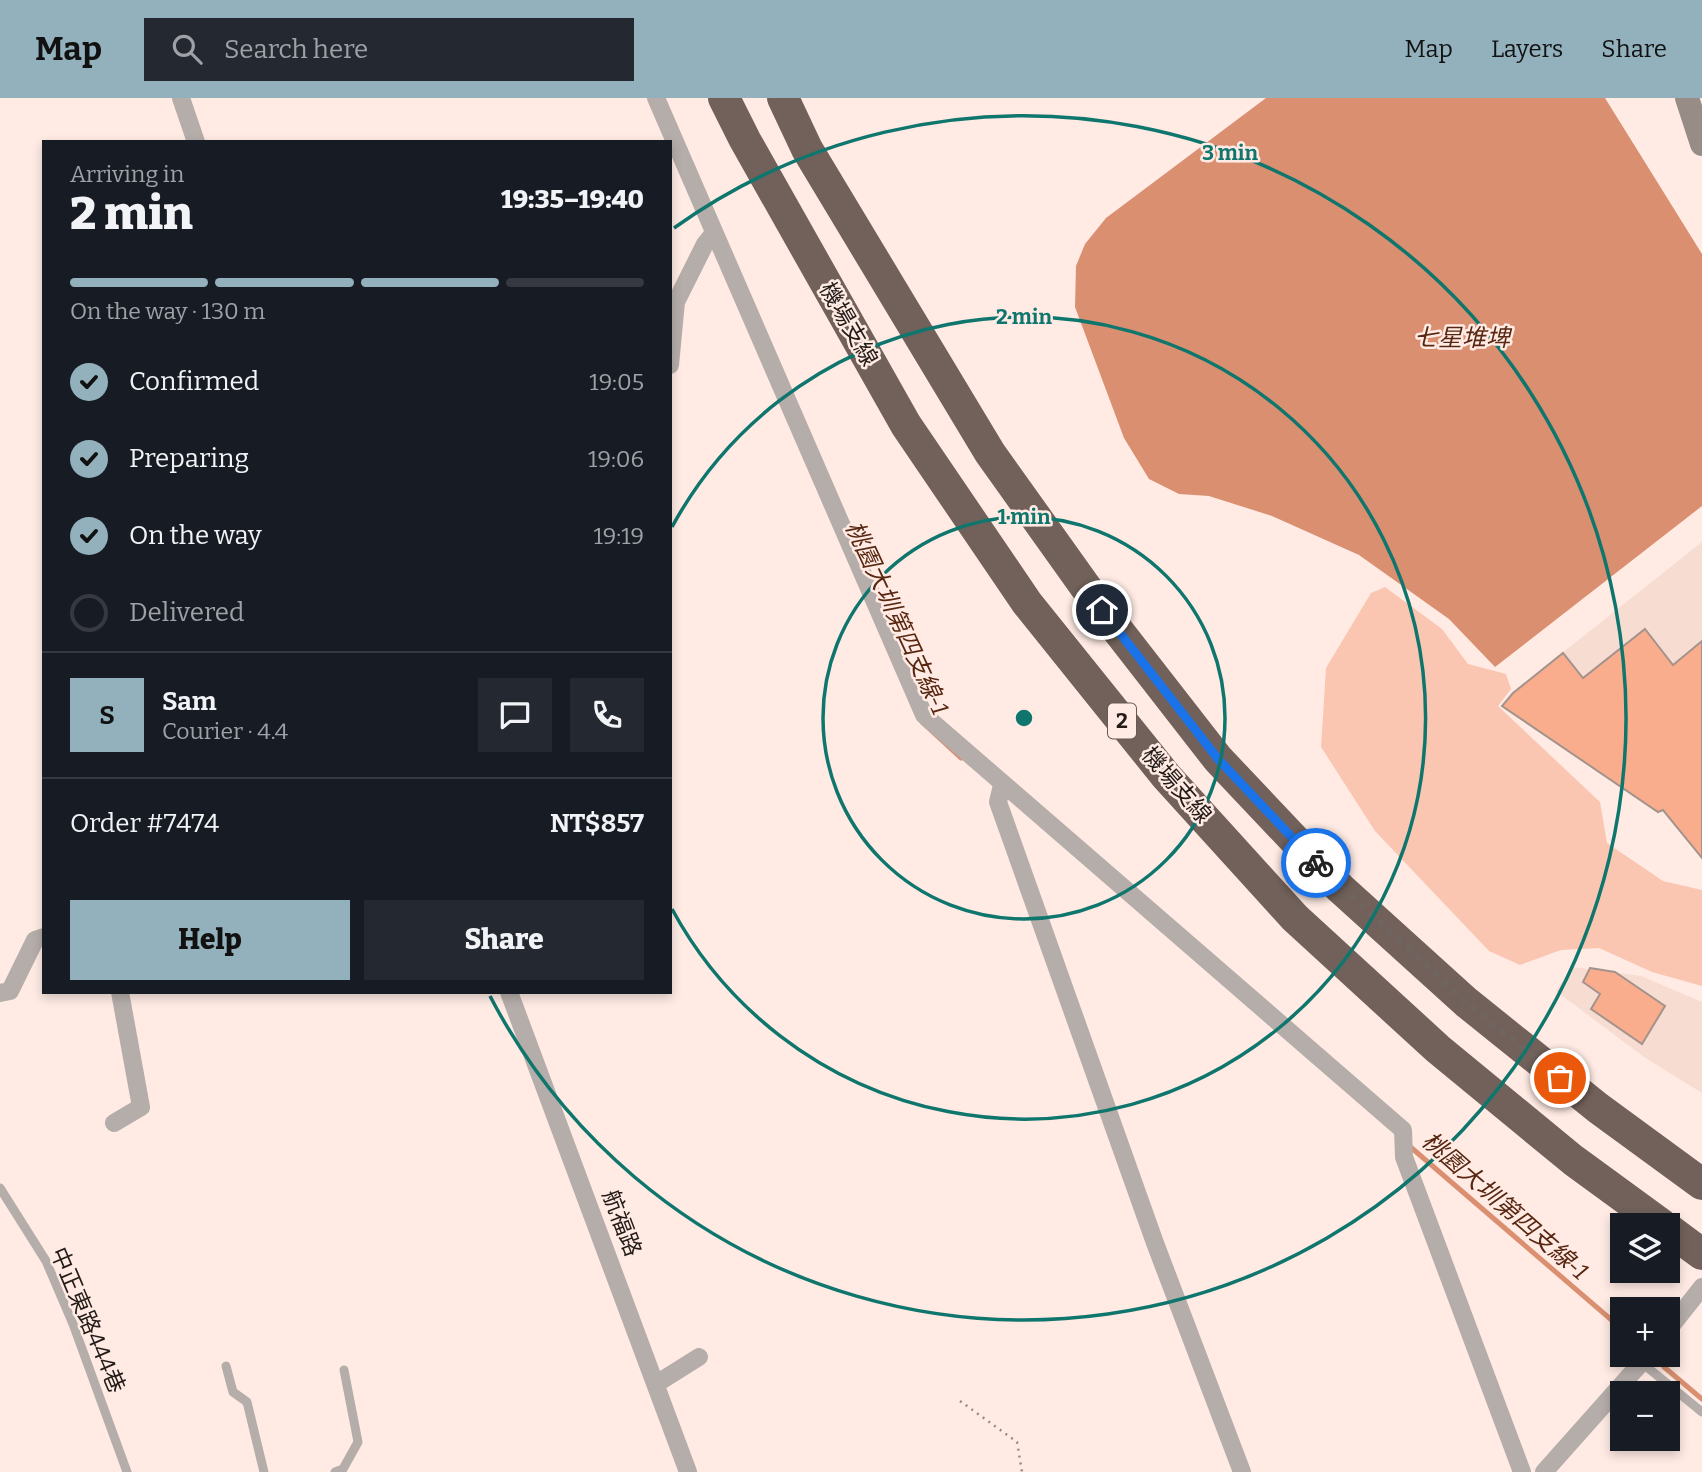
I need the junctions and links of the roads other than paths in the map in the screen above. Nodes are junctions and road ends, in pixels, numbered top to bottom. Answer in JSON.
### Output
{"nodes":[{"id":1,"x":181,"y":98,"type":"edge"},
{"id":2,"x":656,"y":98,"type":"edge"},
{"id":3,"x":724,"y":98,"type":"edge"},
{"id":4,"x":783,"y":98,"type":"edge"},
{"id":5,"x":1687,"y":98,"type":"edge"},
{"id":6,"x":1701,"y":137,"type":"edge"},
{"id":7,"x":195,"y":140,"type":"edge"},
{"id":8,"x":713,"y":234,"type":"junction"},
{"id":9,"x":672,"y":344,"type":"edge"},
{"id":10,"x":1002,"y":785,"type":"junction"},
{"id":11,"x":42,"y":938,"type":"edge"},
{"id":12,"x":0,"y":993,"type":"edge"},
{"id":13,"x":120,"y":994,"type":"edge"},
{"id":14,"x":510,"y":994,"type":"edge"},
{"id":15,"x":114,"y":1123,"type":"dead end"},
{"id":16,"x":1702,"y":1184,"type":"edge"},
{"id":17,"x":0,"y":1188,"type":"edge"},
{"id":18,"x":1646,"y":1213,"type":"edge"},
{"id":19,"x":1680,"y":1238,"type":"edge"},
{"id":20,"x":1702,"y":1254,"type":"edge"},
{"id":21,"x":1702,"y":1287,"type":"edge"},
{"id":22,"x":1680,"y":1314,"type":"edge"},
{"id":23,"x":699,"y":1357,"type":"dead end"},
{"id":24,"x":226,"y":1366,"type":"dead end"},
{"id":25,"x":1638,"y":1367,"type":"edge"},
{"id":26,"x":1654,"y":1367,"type":"edge"},
{"id":27,"x":344,"y":1370,"type":"dead end"},
{"id":28,"x":656,"y":1384,"type":"junction"},
{"id":29,"x":1702,"y":1412,"type":"edge"},
{"id":30,"x":127,"y":1472,"type":"edge"},
{"id":31,"x":264,"y":1472,"type":"edge"},
{"id":32,"x":335,"y":1472,"type":"edge"},
{"id":33,"x":688,"y":1472,"type":"edge"},
{"id":34,"x":1242,"y":1472,"type":"edge"},
{"id":35,"x":1522,"y":1472,"type":"edge"},
{"id":36,"x":1544,"y":1472,"type":"edge"}],
"edges":[{"from":1,"to":7,"type":"street"},
{"from":2,"to":8,"type":"street"},
{"from":3,"to":18,"type":"highway","name":"機場支線","number":"2"},
{"from":4,"to":16,"type":"highway","number":"2"},
{"from":5,"to":6,"type":"main road"},
{"from":8,"to":9,"type":"street"},
{"from":8,"to":10,"type":"street"},
{"from":10,"to":34,"type":"street"},
{"from":10,"to":35,"type":"street"},
{"from":11,"to":12,"type":"street"},
{"from":13,"to":15,"type":"street"},
{"from":14,"to":28,"type":"street","name":"航福路"},
{"from":17,"to":30,"type":"lane","name":"中正東路444巷"},
{"from":19,"to":20,"type":"highway"},
{"from":21,"to":22,"type":"street"},
{"from":23,"to":28,"type":"street"},
{"from":24,"to":31,"type":"lane"},
{"from":25,"to":36,"type":"street"},
{"from":26,"to":29,"type":"lane"},
{"from":27,"to":32,"type":"lane"},
{"from":28,"to":33,"type":"street","name":"航福路"}]}
